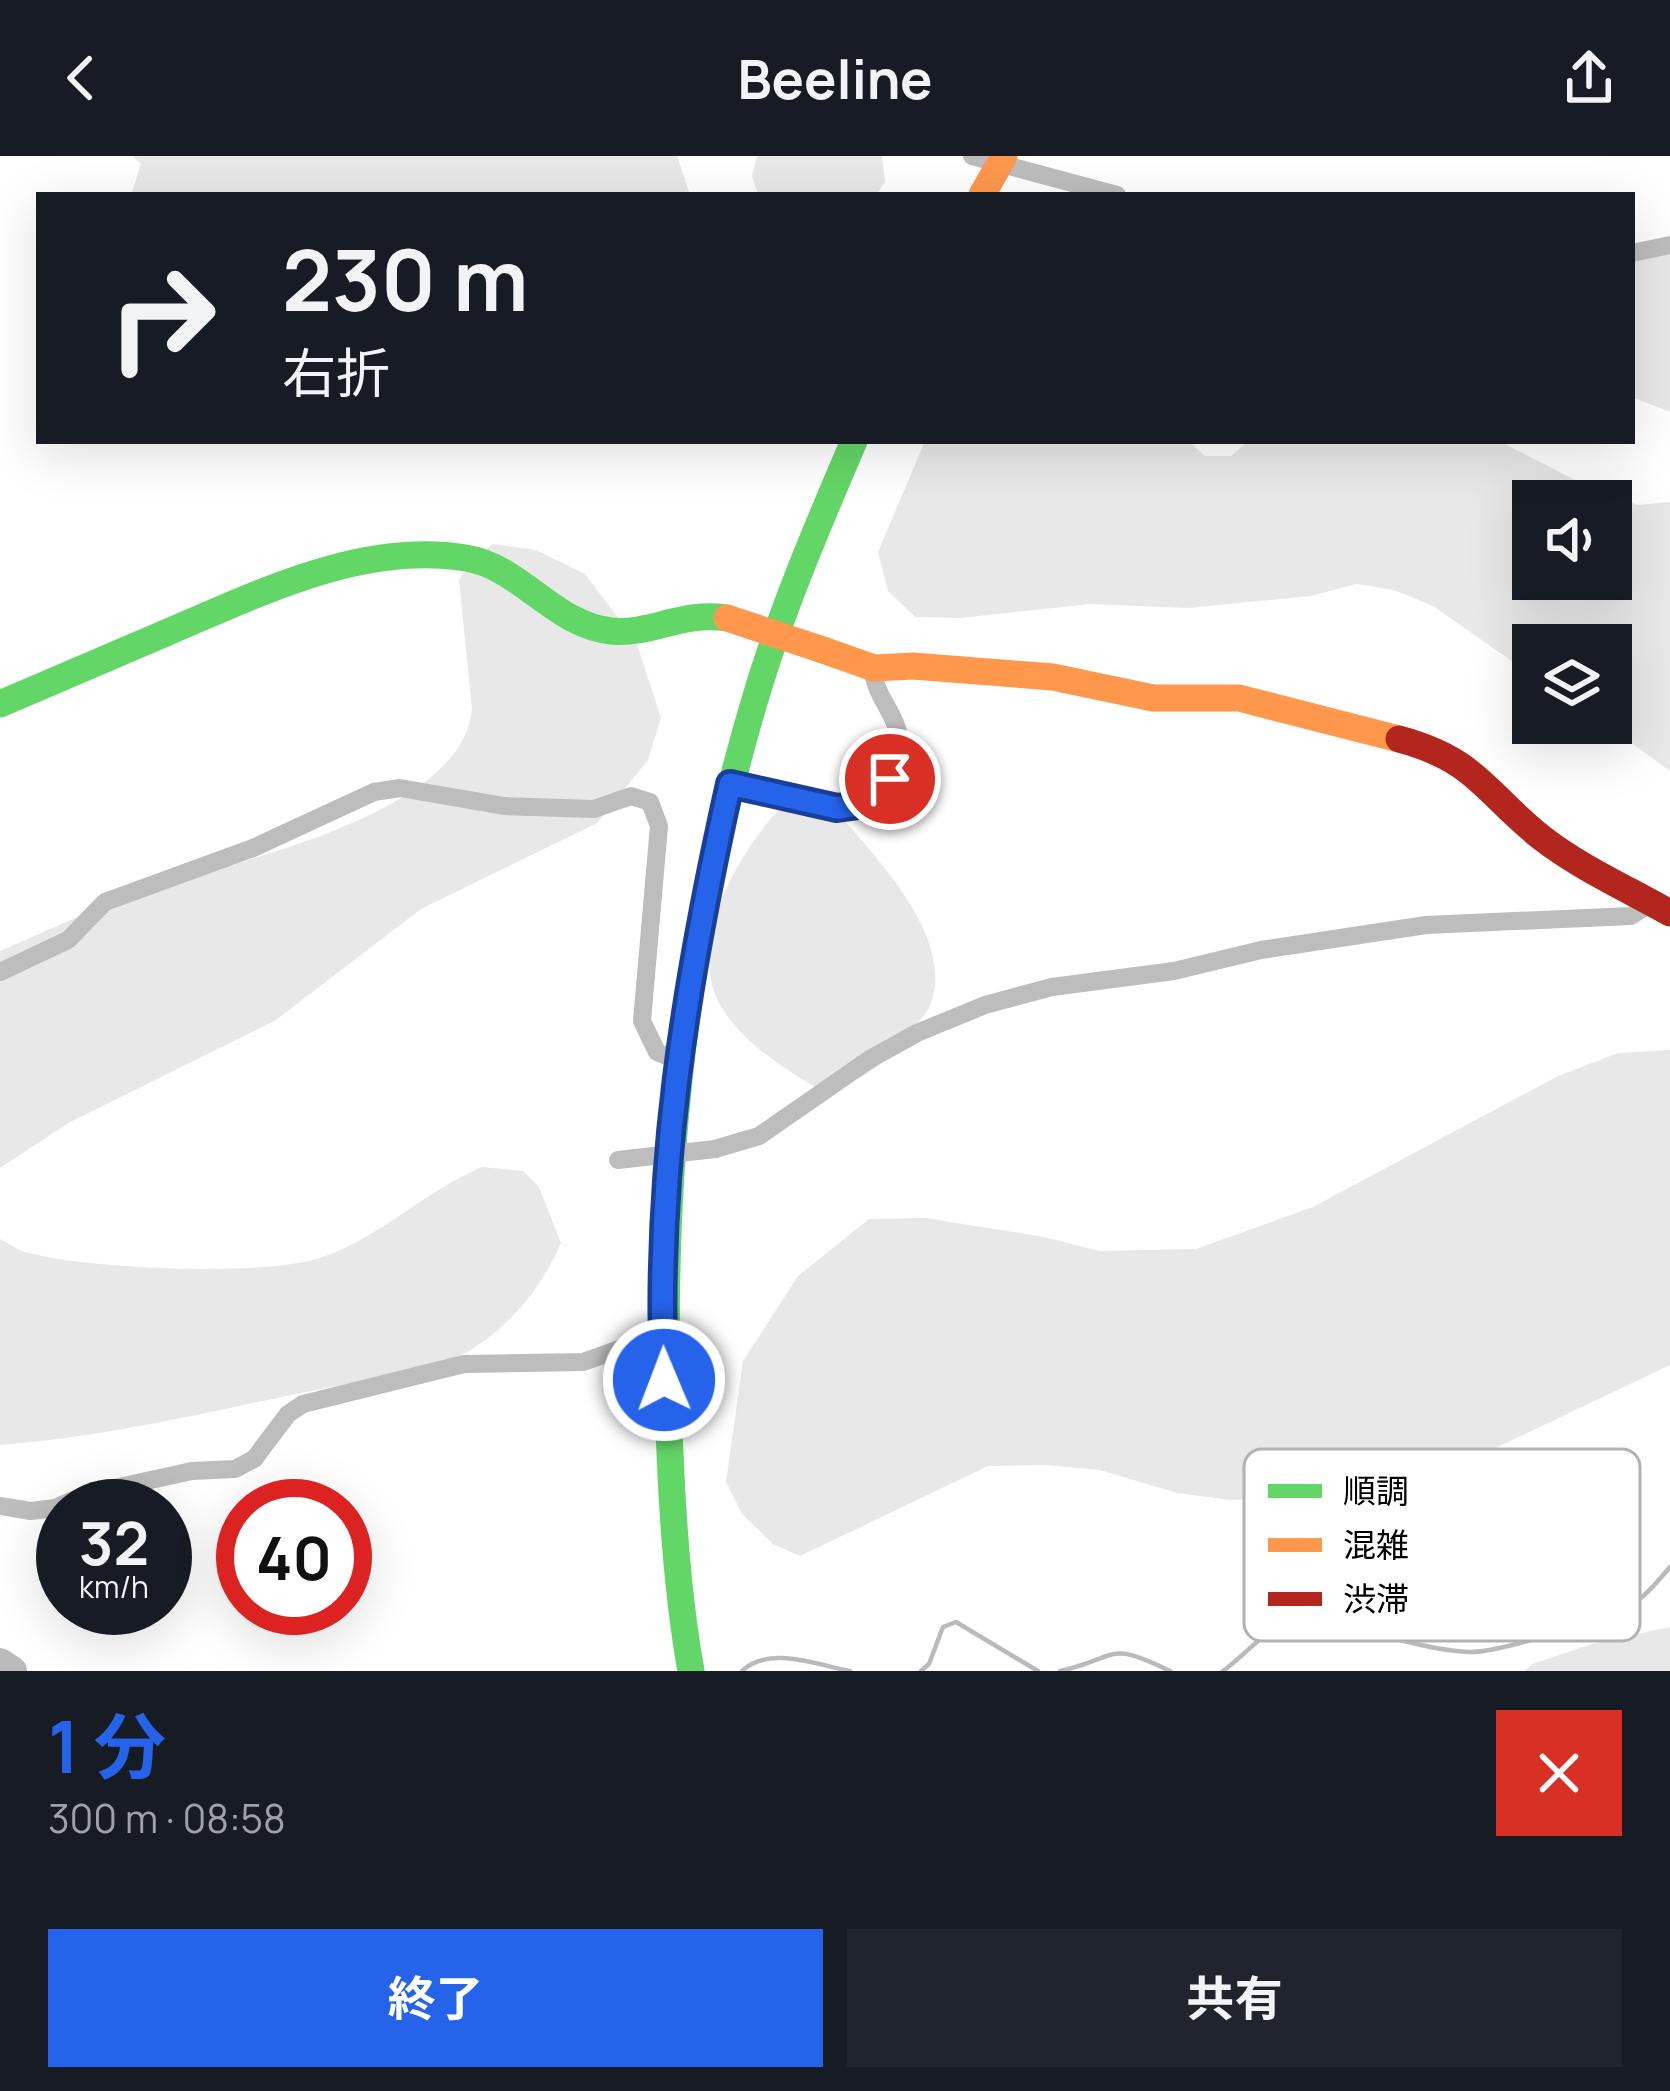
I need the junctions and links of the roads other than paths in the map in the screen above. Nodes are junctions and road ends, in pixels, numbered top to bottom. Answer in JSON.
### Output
{"nodes":[{"id":1,"x":973,"y":156,"type":"edge"},
{"id":2,"x":1004,"y":156,"type":"edge"},
{"id":3,"x":984,"y":192,"type":"edge"},
{"id":4,"x":1106,"y":192,"type":"edge"},
{"id":5,"x":1670,"y":244,"type":"edge"},
{"id":6,"x":1635,"y":252,"type":"edge"},
{"id":7,"x":853,"y":444,"type":"edge"},
{"id":8,"x":874,"y":668,"type":"junction"},
{"id":9,"x":0,"y":704,"type":"edge"},
{"id":10,"x":730,"y":784,"type":"junction"},
{"id":11,"x":1661,"y":908,"type":"edge"},
{"id":12,"x":0,"y":972,"type":"edge"},
{"id":13,"x":676,"y":1060,"type":"junction"},
{"id":14,"x":618,"y":1160,"type":"dead end"},
{"id":15,"x":662,"y":1334,"type":"junction"},
{"id":16,"x":0,"y":1506,"type":"edge"},
{"id":17,"x":689,"y":1662,"type":"edge"}],
"edges":[{"from":1,"to":4,"type":"street"},
{"from":2,"to":3,"type":"street","bridge":true},
{"from":5,"to":6,"type":"street"},
{"from":7,"to":10,"type":"street"},
{"from":8,"to":9,"type":"street","bridge":true},
{"from":8,"to":10,"type":"street"},
{"from":8,"to":11,"type":"street"},
{"from":10,"to":13,"type":"street"},
{"from":11,"to":14,"type":"street","bridge":true},
{"from":12,"to":13,"type":"street"},
{"from":13,"to":15,"type":"street"},
{"from":15,"to":16,"type":"street"},
{"from":15,"to":17,"type":"street"}]}
